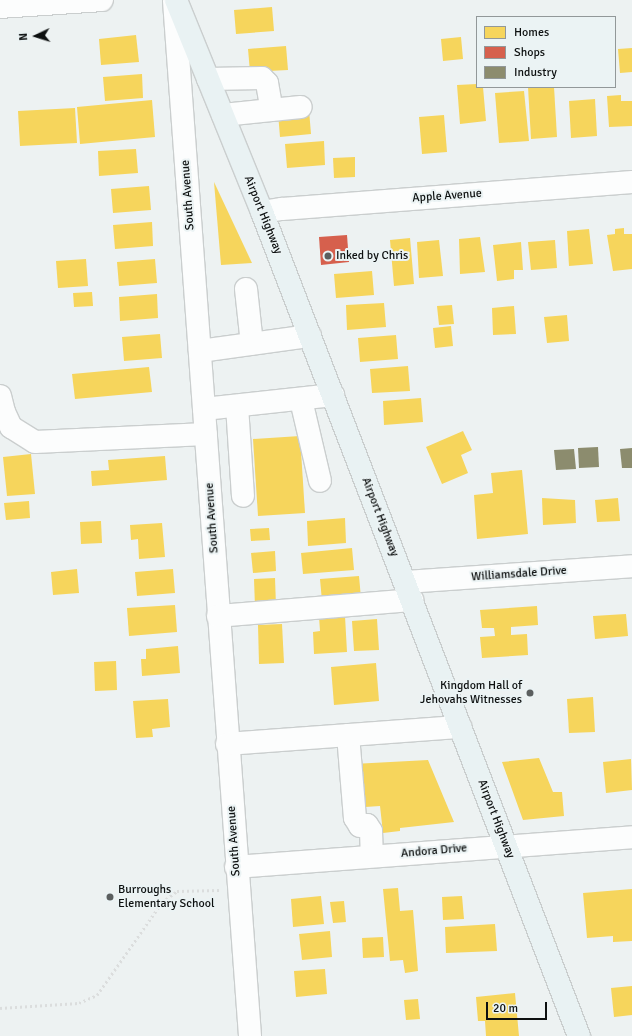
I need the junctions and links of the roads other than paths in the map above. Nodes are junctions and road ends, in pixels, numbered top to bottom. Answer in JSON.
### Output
{"nodes":[{"id":1,"x":102,"y":0,"type":"edge"},
{"id":2,"x":175,"y":0,"type":"edge"},
{"id":3,"x":0,"y":7,"type":"edge"},
{"id":4,"x":208,"y":79,"type":"junction"},
{"id":5,"x":301,"y":107,"type":"dead end"},
{"id":6,"x":272,"y":110,"type":"junction"},
{"id":7,"x":223,"y":115,"type":"junction"},
{"id":8,"x":632,"y":182,"type":"edge"},
{"id":9,"x":262,"y":212,"type":"junction"},
{"id":10,"x":246,"y":288,"type":"dead end"},
{"id":11,"x":310,"y":336,"type":"junction"},
{"id":12,"x":252,"y":344,"type":"junction"},
{"id":13,"x":200,"y":351,"type":"junction"},
{"id":14,"x":333,"y":395,"type":"junction"},
{"id":15,"x":0,"y":396,"type":"edge"},
{"id":16,"x":302,"y":400,"type":"junction"},
{"id":17,"x":237,"y":406,"type":"junction"},
{"id":18,"x":204,"y":409,"type":"junction"},
{"id":19,"x":206,"y":434,"type":"junction"},
{"id":20,"x":320,"y":481,"type":"dead end"},
{"id":21,"x":243,"y":496,"type":"dead end"},
{"id":22,"x":632,"y":566,"type":"edge"},
{"id":23,"x":409,"y":591,"type":"junction"},
{"id":24,"x":218,"y":616,"type":"junction"},
{"id":25,"x":460,"y":727,"type":"junction"},
{"id":26,"x":348,"y":735,"type":"junction"},
{"id":27,"x":227,"y":744,"type":"junction"},
{"id":28,"x":632,"y":836,"type":"edge"},
{"id":29,"x":506,"y":845,"type":"junction"},
{"id":30,"x":372,"y":856,"type":"junction"},
{"id":31,"x":236,"y":867,"type":"junction"},
{"id":32,"x":250,"y":1036,"type":"edge"},
{"id":33,"x":579,"y":1036,"type":"edge"}],
"edges":[{"from":1,"to":3,"type":"street"},
{"from":2,"to":4,"type":"main road","name":"Airport Highway"},
{"from":2,"to":13,"type":"street","name":"South Avenue"},
{"from":4,"to":6,"type":"street"},
{"from":4,"to":7,"type":"main road","name":"Airport Highway"},
{"from":5,"to":6,"type":"street"},
{"from":6,"to":7,"type":"street"},
{"from":7,"to":9,"type":"main road","name":"Airport Highway"},
{"from":8,"to":9,"type":"street","name":"Apple Avenue"},
{"from":9,"to":11,"type":"main road","name":"Airport Highway"},
{"from":10,"to":12,"type":"street"},
{"from":11,"to":12,"type":"street"},
{"from":11,"to":14,"type":"main road","name":"Airport Highway"},
{"from":12,"to":13,"type":"street"},
{"from":13,"to":18,"type":"street","name":"South Avenue"},
{"from":14,"to":16,"type":"street"},
{"from":14,"to":23,"type":"main road","name":"Airport Highway"},
{"from":15,"to":19,"type":"street"},
{"from":16,"to":17,"type":"street"},
{"from":16,"to":20,"type":"street"},
{"from":17,"to":18,"type":"street"},
{"from":17,"to":21,"type":"street"},
{"from":18,"to":19,"type":"street","name":"South Avenue"},
{"from":19,"to":24,"type":"street","name":"South Avenue"},
{"from":22,"to":23,"type":"street","name":"Williamsdale Drive"},
{"from":23,"to":24,"type":"street","name":"Williamsdale Drive"},
{"from":23,"to":25,"type":"main road","name":"Airport Highway"},
{"from":24,"to":27,"type":"street","name":"South Avenue"},
{"from":25,"to":26,"type":"street"},
{"from":25,"to":29,"type":"main road","name":"Airport Highway"},
{"from":26,"to":27,"type":"street"},
{"from":26,"to":30,"type":"street"},
{"from":27,"to":31,"type":"street","name":"South Avenue"},
{"from":28,"to":29,"type":"street","name":"Andora Drive"},
{"from":29,"to":30,"type":"street","name":"Andora Drive"},
{"from":29,"to":33,"type":"main road","name":"Airport Highway"},
{"from":30,"to":31,"type":"street","name":"Andora Drive"},
{"from":31,"to":32,"type":"street","name":"South Avenue"}]}
